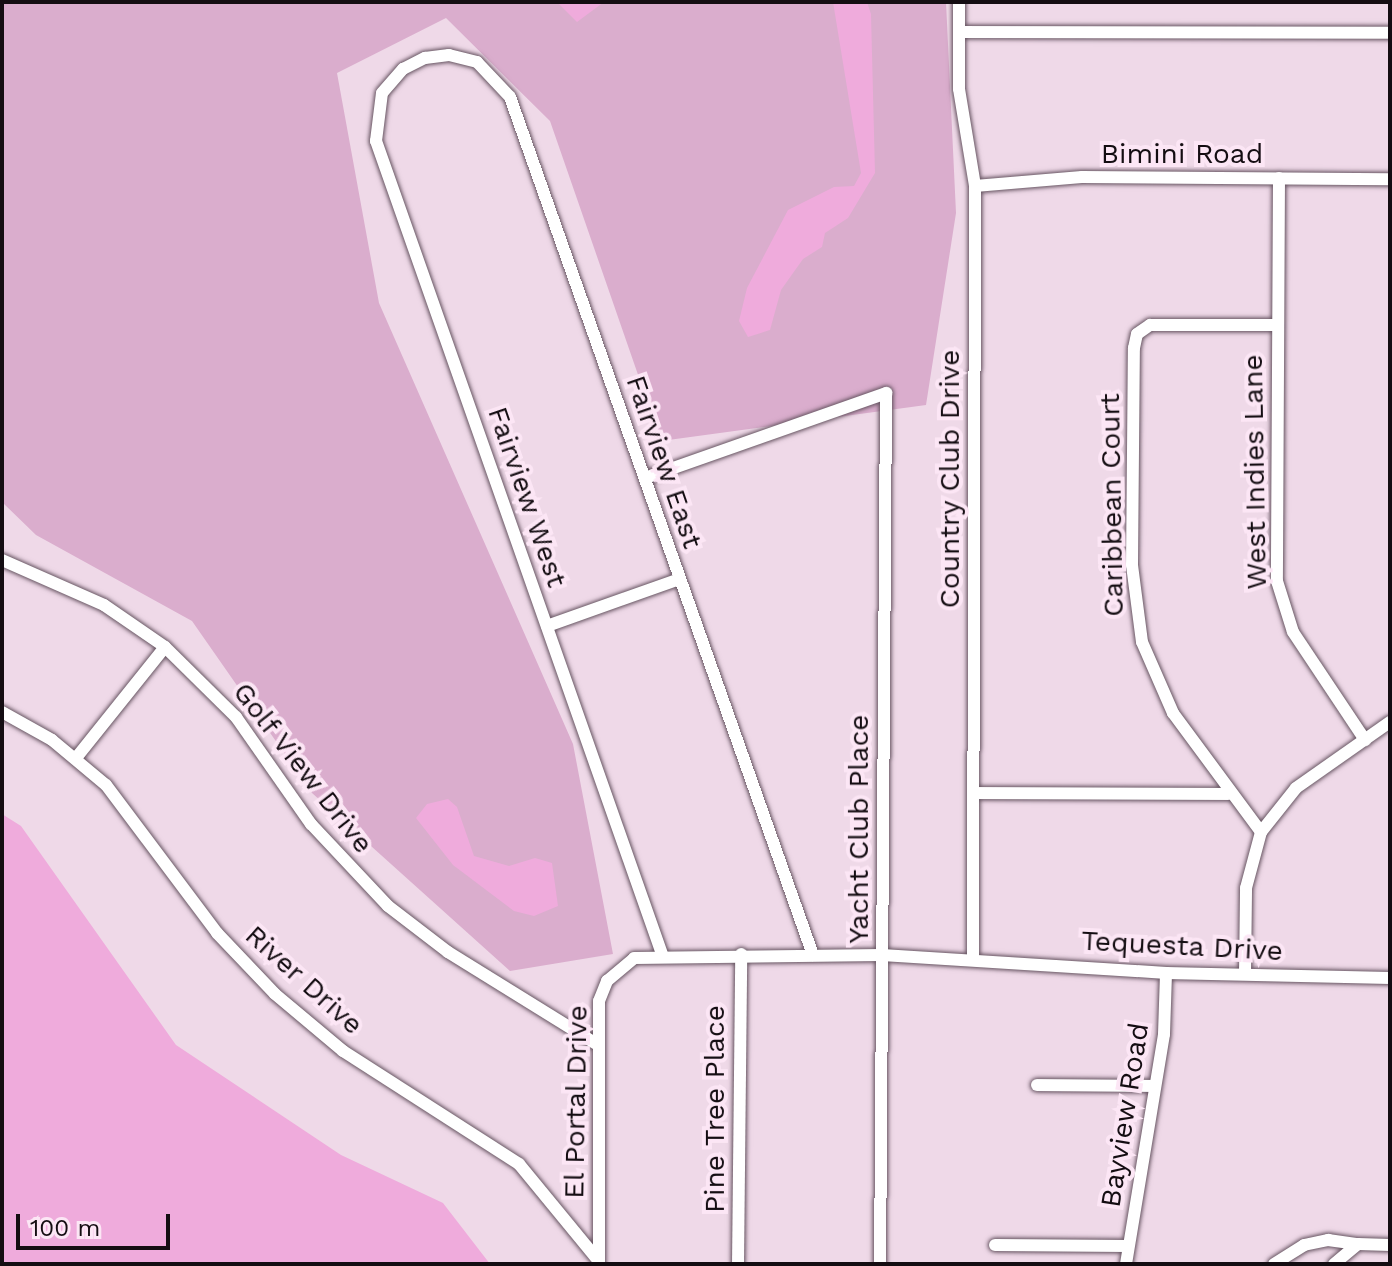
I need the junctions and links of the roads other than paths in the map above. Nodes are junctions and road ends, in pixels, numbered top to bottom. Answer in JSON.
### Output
{"nodes":[{"id":1,"x":959,"y":2,"type":"edge"},
{"id":2,"x":959,"y":32,"type":"junction"},
{"id":3,"x":1390,"y":33,"type":"edge"},
{"id":4,"x":410,"y":64,"type":"joint"},
{"id":5,"x":1279,"y":178,"type":"junction"},
{"id":6,"x":1390,"y":179,"type":"edge"},
{"id":7,"x":975,"y":186,"type":"junction"},
{"id":8,"x":1278,"y":325,"type":"junction"},
{"id":9,"x":645,"y":478,"type":"junction"},
{"id":10,"x":2,"y":560,"type":"edge"},
{"id":11,"x":680,"y":579,"type":"junction"},
{"id":12,"x":547,"y":626,"type":"junction"},
{"id":13,"x":165,"y":647,"type":"junction"},
{"id":14,"x":2,"y":712,"type":"edge"},
{"id":15,"x":1388,"y":731,"type":"edge"},
{"id":16,"x":1365,"y":740,"type":"junction"},
{"id":17,"x":76,"y":758,"type":"junction"},
{"id":18,"x":973,"y":793,"type":"junction"},
{"id":19,"x":1228,"y":794,"type":"junction"},
{"id":20,"x":1261,"y":832,"type":"junction"},
{"id":21,"x":662,"y":954,"type":"junction"},
{"id":22,"x":741,"y":954,"type":"junction"},
{"id":23,"x":813,"y":955,"type":"junction"},
{"id":24,"x":882,"y":955,"type":"junction"},
{"id":25,"x":973,"y":958,"type":"junction"},
{"id":26,"x":1166,"y":973,"type":"junction"},
{"id":27,"x":1245,"y":974,"type":"junction"},
{"id":28,"x":1390,"y":978,"type":"edge"},
{"id":29,"x":598,"y":1045,"type":"junction"},
{"id":30,"x":1037,"y":1085,"type":"dead end"},
{"id":31,"x":1155,"y":1086,"type":"junction"},
{"id":32,"x":1358,"y":1244,"type":"junction"},
{"id":33,"x":995,"y":1245,"type":"dead end"},
{"id":34,"x":1390,"y":1245,"type":"edge"},
{"id":35,"x":1128,"y":1246,"type":"junction"},
{"id":36,"x":598,"y":1261,"type":"edge"},
{"id":37,"x":738,"y":1264,"type":"edge"},
{"id":38,"x":880,"y":1264,"type":"edge"},
{"id":39,"x":1126,"y":1264,"type":"edge"},
{"id":40,"x":1274,"y":1264,"type":"edge"},
{"id":41,"x":1334,"y":1264,"type":"edge"}],
"edges":[{"from":1,"to":2,"type":"street","name":"Country Club Drive"},
{"from":2,"to":3,"type":"street"},
{"from":2,"to":7,"type":"street","name":"Country Club Drive"},
{"from":4,"to":9,"type":"street","name":"Fairview East"},
{"from":4,"to":12,"type":"street","name":"Fairview West"},
{"from":5,"to":6,"type":"street","name":"Bimini Road"},
{"from":5,"to":7,"type":"street","name":"Bimini Road"},
{"from":5,"to":8,"type":"street","name":"West Indies Lane"},
{"from":7,"to":18,"type":"street","name":"Country Club Drive"},
{"from":8,"to":16,"type":"street","name":"West Indies Lane"},
{"from":8,"to":19,"type":"street","name":"Caribbean Court"},
{"from":9,"to":11,"type":"street","name":"Fairview East"},
{"from":9,"to":24,"type":"street","name":"Yacht Club Place"},
{"from":10,"to":13,"type":"street","name":"Golf View Drive"},
{"from":11,"to":12,"type":"street"},
{"from":11,"to":23,"type":"street","name":"Fairview East"},
{"from":12,"to":21,"type":"street","name":"Fairview West"},
{"from":13,"to":17,"type":"street"},
{"from":13,"to":29,"type":"street","name":"Golf View Drive"},
{"from":14,"to":17,"type":"street","name":"River Drive"},
{"from":15,"to":16,"type":"street"},
{"from":16,"to":20,"type":"street"},
{"from":17,"to":36,"type":"street","name":"River Drive"},
{"from":18,"to":19,"type":"street"},
{"from":18,"to":25,"type":"street","name":"Country Club Drive"},
{"from":19,"to":20,"type":"street","name":"Caribbean Court"},
{"from":20,"to":27,"type":"street"},
{"from":21,"to":22,"type":"street","name":"El Portal Drive"},
{"from":21,"to":29,"type":"street","name":"El Portal Drive"},
{"from":22,"to":23,"type":"street","name":"El Portal Drive"},
{"from":22,"to":37,"type":"street","name":"Pine Tree Place"},
{"from":23,"to":24,"type":"street","name":"El Portal Drive"},
{"from":24,"to":25,"type":"street","name":"El Portal Drive"},
{"from":24,"to":38,"type":"street","name":"Yacht Club Place"},
{"from":25,"to":26,"type":"street","name":"Tequesta Drive"},
{"from":26,"to":27,"type":"street","name":"Tequesta Drive"},
{"from":26,"to":31,"type":"street","name":"Bayview Road"},
{"from":27,"to":28,"type":"street","name":"Tequesta Drive"},
{"from":29,"to":36,"type":"street","name":"El Portal Drive"},
{"from":30,"to":31,"type":"street"},
{"from":31,"to":35,"type":"street","name":"Bayview Road"},
{"from":32,"to":34,"type":"street"},
{"from":32,"to":40,"type":"street"},
{"from":32,"to":41,"type":"street"},
{"from":33,"to":35,"type":"street"},
{"from":35,"to":39,"type":"street","name":"Bayview Road"}]}
